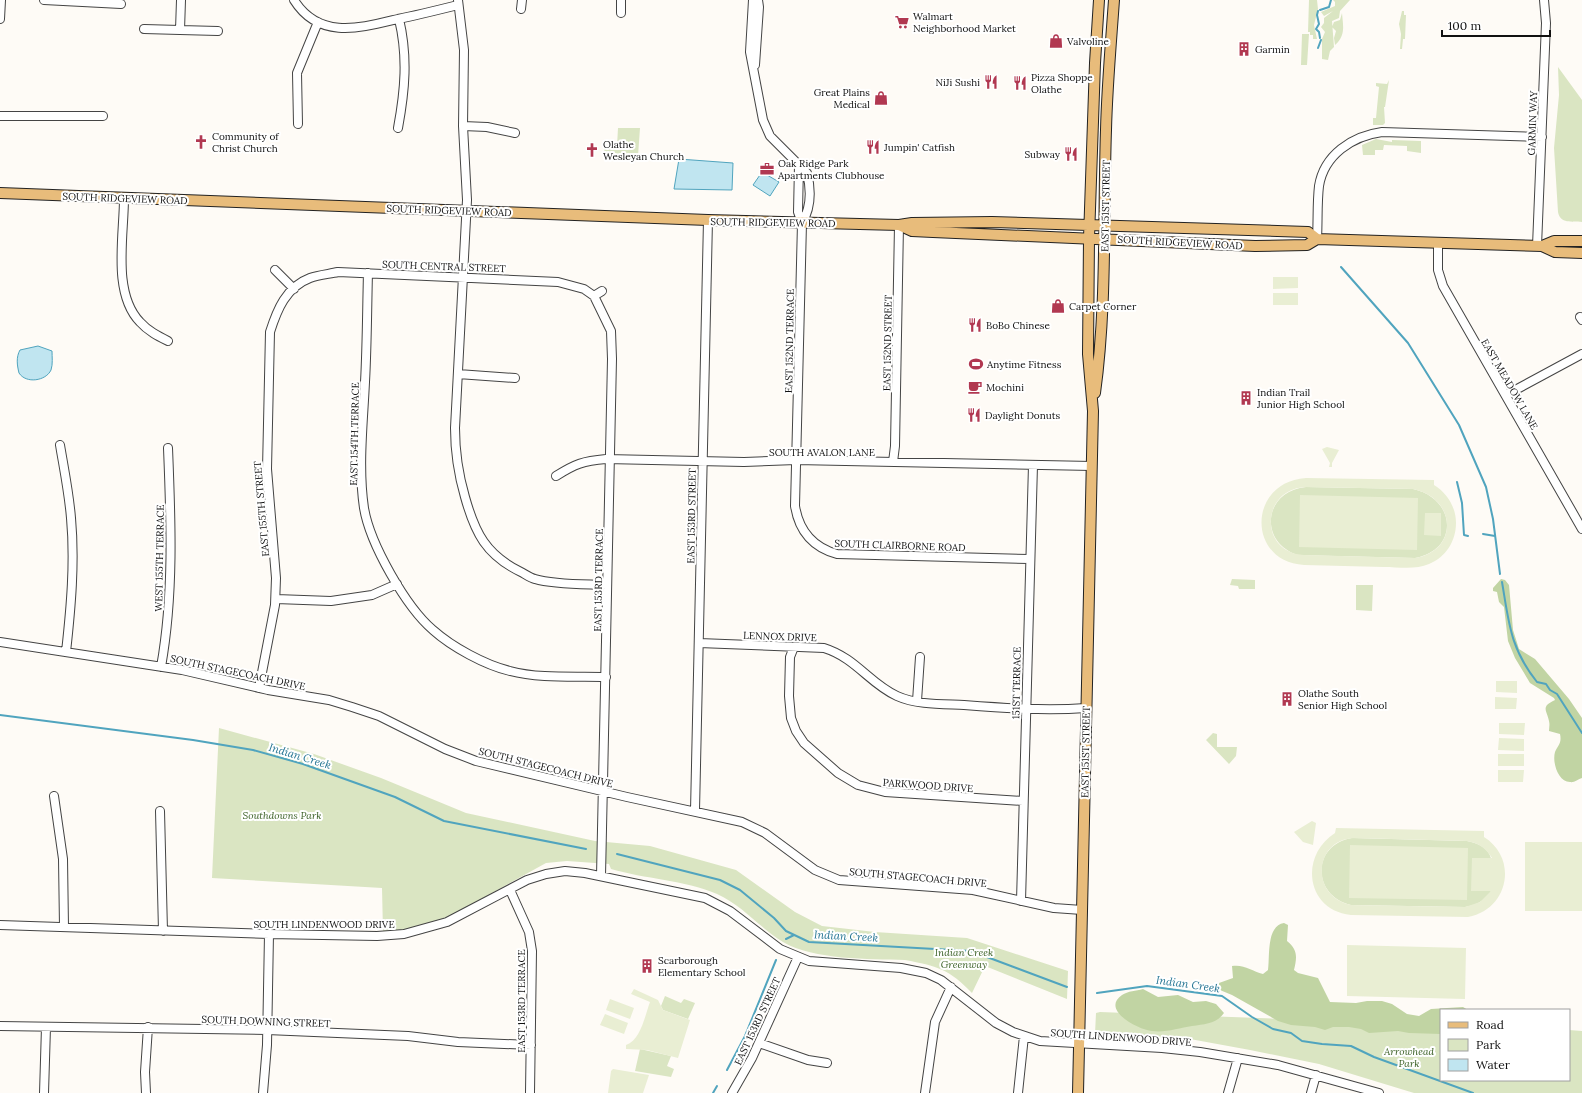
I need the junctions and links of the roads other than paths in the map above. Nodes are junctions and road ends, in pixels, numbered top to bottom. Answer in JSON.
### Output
{"nodes":[{"id":1,"x":1,"y":0,"type":"edge"},
{"id":2,"x":44,"y":0,"type":"edge"},
{"id":3,"x":181,"y":0,"type":"edge"},
{"id":4,"x":294,"y":0,"type":"edge"},
{"id":5,"x":522,"y":0,"type":"edge"},
{"id":6,"x":621,"y":0,"type":"edge"},
{"id":7,"x":753,"y":0,"type":"edge"},
{"id":8,"x":758,"y":0,"type":"edge"},
{"id":9,"x":1101,"y":0,"type":"edge"},
{"id":10,"x":1114,"y":0,"type":"edge"},
{"id":11,"x":1544,"y":0,"type":"edge"},
{"id":12,"x":458,"y":3,"type":"edge"},
{"id":13,"x":121,"y":4,"type":"dead end"},
{"id":14,"x":521,"y":9,"type":"dead end"},
{"id":15,"x":621,"y":13,"type":"dead end"},
{"id":16,"x":0,"y":19,"type":"edge"},
{"id":17,"x":399,"y":19,"type":"junction"},
{"id":18,"x":318,"y":22,"type":"junction"},
{"id":19,"x":144,"y":29,"type":"dead end"},
{"id":20,"x":180,"y":30,"type":"junction"},
{"id":21,"x":218,"y":31,"type":"dead end"},
{"id":22,"x":754,"y":74,"type":"junction"},
{"id":23,"x":1108,"y":103,"type":"junction"},
{"id":24,"x":0,"y":116,"type":"edge"},
{"id":25,"x":103,"y":116,"type":"dead end"},
{"id":26,"x":298,"y":124,"type":"dead end"},
{"id":27,"x":463,"y":126,"type":"junction"},
{"id":28,"x":398,"y":128,"type":"dead end"},
{"id":29,"x":515,"y":133,"type":"dead end"},
{"id":30,"x":1542,"y":137,"type":"junction"},
{"id":31,"x":0,"y":193,"type":"edge"},
{"id":32,"x":124,"y":198,"type":"junction"},
{"id":33,"x":467,"y":210,"type":"junction"},
{"id":34,"x":708,"y":220,"type":"junction"},
{"id":35,"x":802,"y":223,"type":"junction"},
{"id":36,"x":898,"y":225,"type":"junction"},
{"id":37,"x":1089,"y":226,"type":"junction"},
{"id":38,"x":1104,"y":226,"type":"junction"},
{"id":39,"x":1089,"y":238,"type":"junction"},
{"id":40,"x":1317,"y":238,"type":"junction"},
{"id":41,"x":1104,"y":239,"type":"junction"},
{"id":42,"x":1582,"y":241,"type":"edge"},
{"id":43,"x":1438,"y":243,"type":"junction"},
{"id":44,"x":1540,"y":246,"type":"junction"},
{"id":45,"x":1582,"y":253,"type":"edge"},
{"id":46,"x":275,"y":270,"type":"dead end"},
{"id":47,"x":368,"y":273,"type":"junction"},
{"id":48,"x":463,"y":277,"type":"junction"},
{"id":49,"x":294,"y":289,"type":"junction"},
{"id":50,"x":602,"y":291,"type":"dead end"},
{"id":51,"x":594,"y":296,"type":"junction"},
{"id":52,"x":168,"y":341,"type":"dead end"},
{"id":53,"x":1582,"y":354,"type":"edge"},
{"id":54,"x":458,"y":374,"type":"junction"},
{"id":55,"x":515,"y":378,"type":"dead end"},
{"id":56,"x":1506,"y":396,"type":"junction"},
{"id":57,"x":1093,"y":411,"type":"junction"},
{"id":58,"x":60,"y":445,"type":"dead end"},
{"id":59,"x":168,"y":448,"type":"dead end"},
{"id":60,"x":611,"y":459,"type":"junction"},
{"id":61,"x":796,"y":460,"type":"junction"},
{"id":62,"x":703,"y":461,"type":"junction"},
{"id":63,"x":893,"y":462,"type":"junction"},
{"id":64,"x":1033,"y":465,"type":"junction"},
{"id":65,"x":1092,"y":466,"type":"junction"},
{"id":66,"x":556,"y":476,"type":"dead end"},
{"id":67,"x":1582,"y":529,"type":"edge"},
{"id":68,"x":1029,"y":559,"type":"junction"},
{"id":69,"x":397,"y":584,"type":"junction"},
{"id":70,"x":607,"y":585,"type":"junction"},
{"id":71,"x":276,"y":599,"type":"junction"},
{"id":72,"x":0,"y":642,"type":"edge"},
{"id":73,"x":699,"y":643,"type":"junction"},
{"id":74,"x":794,"y":646,"type":"junction"},
{"id":75,"x":66,"y":652,"type":"junction"},
{"id":76,"x":920,"y":657,"type":"dead end"},
{"id":77,"x":161,"y":667,"type":"junction"},
{"id":78,"x":606,"y":677,"type":"junction"},
{"id":79,"x":260,"y":688,"type":"junction"},
{"id":80,"x":917,"y":701,"type":"junction"},
{"id":81,"x":1025,"y":708,"type":"junction"},
{"id":82,"x":1086,"y":708,"type":"junction"},
{"id":83,"x":604,"y":791,"type":"junction"},
{"id":84,"x":54,"y":796,"type":"dead end"},
{"id":85,"x":1023,"y":801,"type":"junction"},
{"id":86,"x":160,"y":811,"type":"dead end"},
{"id":87,"x":695,"y":811,"type":"junction"},
{"id":88,"x":601,"y":876,"type":"junction"},
{"id":89,"x":510,"y":890,"type":"junction"},
{"id":90,"x":1021,"y":901,"type":"junction"},
{"id":91,"x":1082,"y":910,"type":"junction"},
{"id":92,"x":0,"y":925,"type":"edge"},
{"id":93,"x":64,"y":927,"type":"junction"},
{"id":94,"x":163,"y":931,"type":"junction"},
{"id":95,"x":269,"y":934,"type":"junction"},
{"id":96,"x":798,"y":957,"type":"junction"},
{"id":97,"x":951,"y":987,"type":"junction"},
{"id":98,"x":0,"y":1026,"type":"edge"},
{"id":99,"x":46,"y":1027,"type":"junction"},
{"id":100,"x":148,"y":1027,"type":"junction"},
{"id":101,"x":267,"y":1030,"type":"junction"},
{"id":102,"x":1024,"y":1036,"type":"junction"},
{"id":103,"x":759,"y":1043,"type":"junction"},
{"id":104,"x":1079,"y":1044,"type":"junction"},
{"id":105,"x":531,"y":1045,"type":"junction"},
{"id":106,"x":1238,"y":1058,"type":"junction"},
{"id":107,"x":827,"y":1064,"type":"dead end"},
{"id":108,"x":1316,"y":1075,"type":"junction"},
{"id":109,"x":44,"y":1093,"type":"edge"},
{"id":110,"x":146,"y":1093,"type":"edge"},
{"id":111,"x":263,"y":1093,"type":"edge"},
{"id":112,"x":530,"y":1093,"type":"edge"},
{"id":113,"x":732,"y":1093,"type":"edge"},
{"id":114,"x":924,"y":1093,"type":"edge"},
{"id":115,"x":1018,"y":1093,"type":"edge"},
{"id":116,"x":1078,"y":1093,"type":"edge"},
{"id":117,"x":1228,"y":1093,"type":"edge"},
{"id":118,"x":1311,"y":1093,"type":"edge"},
{"id":119,"x":1379,"y":1093,"type":"edge"}],
"edges":[{"from":1,"to":16,"type":"street"},
{"from":2,"to":13,"type":"street"},
{"from":3,"to":20,"type":"street"},
{"from":4,"to":18,"type":"street"},
{"from":5,"to":14,"type":"street"},
{"from":6,"to":15,"type":"street"},
{"from":7,"to":22,"type":"street"},
{"from":8,"to":22,"type":"street"},
{"from":9,"to":23,"type":"main road"},
{"from":9,"to":37,"type":"main road","name":"EAST 151ST STREET"},
{"from":10,"to":23,"type":"main road","name":"EAST 151ST STREET"},
{"from":11,"to":30,"type":"street","name":"GARMIN WAY"},
{"from":12,"to":17,"type":"street"},
{"from":12,"to":27,"type":"street"},
{"from":17,"to":18,"type":"street"},
{"from":17,"to":28,"type":"street"},
{"from":18,"to":26,"type":"street"},
{"from":19,"to":20,"type":"street"},
{"from":20,"to":21,"type":"street"},
{"from":22,"to":35,"type":"street","name":"EAST 152ND TERRACE"},
{"from":23,"to":38,"type":"main road","name":"EAST 151ST STREET"},
{"from":24,"to":25,"type":"street"},
{"from":27,"to":29,"type":"street"},
{"from":27,"to":33,"type":"street"},
{"from":30,"to":40,"type":"street"},
{"from":30,"to":44,"type":"street","name":"GARMIN WAY"},
{"from":31,"to":32,"type":"main road","name":"SOUTH RIDGEVIEW ROAD"},
{"from":32,"to":33,"type":"main road","name":"SOUTH RIDGEVIEW ROAD"},
{"from":32,"to":52,"type":"street"},
{"from":33,"to":34,"type":"main road","name":"SOUTH RIDGEVIEW ROAD"},
{"from":33,"to":48,"type":"street"},
{"from":34,"to":35,"type":"main road","name":"SOUTH RIDGEVIEW ROAD"},
{"from":34,"to":62,"type":"street","name":"EAST 153RD STREET"},
{"from":35,"to":36,"type":"main road","name":"SOUTH RIDGEVIEW ROAD"},
{"from":35,"to":61,"type":"street","name":"EAST 152ND TERRACE"},
{"from":36,"to":37,"type":"main road","name":"SOUTH RIDGEVIEW ROAD"},
{"from":36,"to":39,"type":"main road","name":"SOUTH RIDGEVIEW ROAD"},
{"from":36,"to":63,"type":"street","name":"EAST 152ND STREET"},
{"from":37,"to":38,"type":"main road","name":"SOUTH RIDGEVIEW ROAD"},
{"from":37,"to":39,"type":"main road","name":"EAST 151ST STREET"},
{"from":38,"to":40,"type":"main road","name":"SOUTH RIDGEVIEW ROAD"},
{"from":38,"to":41,"type":"main road","name":"EAST 151ST STREET"},
{"from":39,"to":41,"type":"main road","name":"SOUTH RIDGEVIEW ROAD"},
{"from":39,"to":57,"type":"main road","name":"EAST 151ST STREET"},
{"from":40,"to":41,"type":"main road","name":"SOUTH RIDGEVIEW ROAD"},
{"from":40,"to":43,"type":"main road","name":"SOUTH RIDGEVIEW ROAD"},
{"from":41,"to":57,"type":"main road","name":"EAST 151ST STREET"},
{"from":42,"to":44,"type":"main road","name":"SOUTH RIDGEVIEW ROAD"},
{"from":43,"to":44,"type":"main road","name":"SOUTH RIDGEVIEW ROAD"},
{"from":43,"to":56,"type":"street","name":"EAST MEADOW LANE"},
{"from":44,"to":45,"type":"main road","name":"SOUTH RIDGEVIEW ROAD"},
{"from":46,"to":49,"type":"street"},
{"from":47,"to":48,"type":"street","name":"SOUTH CENTRAL STREET"},
{"from":47,"to":49,"type":"street","name":"SOUTH CENTRAL STREET"},
{"from":47,"to":69,"type":"street","name":"EAST 154TH TERRACE"},
{"from":48,"to":51,"type":"street","name":"SOUTH CENTRAL STREET"},
{"from":48,"to":54,"type":"street"},
{"from":49,"to":71,"type":"street","name":"EAST 155TH STREET"},
{"from":50,"to":51,"type":"street"},
{"from":51,"to":60,"type":"street","name":"EAST 153RD TERRACE"},
{"from":53,"to":56,"type":"street"},
{"from":54,"to":55,"type":"street"},
{"from":54,"to":70,"type":"street"},
{"from":56,"to":67,"type":"street","name":"EAST MEADOW LANE"},
{"from":57,"to":65,"type":"main road","name":"EAST 151ST STREET"},
{"from":58,"to":75,"type":"street"},
{"from":59,"to":77,"type":"street","name":"WEST 155TH TERRACE"},
{"from":60,"to":62,"type":"street","name":"SOUTH AVALON LANE"},
{"from":60,"to":66,"type":"street","name":"SOUTH AVALON LANE"},
{"from":60,"to":70,"type":"street","name":"EAST 153RD TERRACE"},
{"from":61,"to":62,"type":"street","name":"SOUTH AVALON LANE"},
{"from":61,"to":63,"type":"street","name":"SOUTH AVALON LANE"},
{"from":61,"to":68,"type":"street","name":"SOUTH CLAIRBORNE ROAD"},
{"from":62,"to":73,"type":"street","name":"EAST 153RD STREET"},
{"from":63,"to":64,"type":"street","name":"SOUTH AVALON LANE"},
{"from":64,"to":65,"type":"street","name":"SOUTH AVALON LANE"},
{"from":64,"to":68,"type":"street","name":"151ST TERRACE"},
{"from":65,"to":82,"type":"main road","name":"EAST 151ST STREET"},
{"from":68,"to":81,"type":"street","name":"151ST TERRACE"},
{"from":69,"to":71,"type":"street"},
{"from":69,"to":78,"type":"street","name":"EAST 154TH TERRACE"},
{"from":70,"to":78,"type":"street","name":"EAST 153RD TERRACE"},
{"from":71,"to":79,"type":"street","name":"EAST 155TH STREET"},
{"from":72,"to":75,"type":"street","name":"SOUTH STAGECOACH DRIVE"},
{"from":73,"to":74,"type":"street","name":"LENNOX DRIVE"},
{"from":73,"to":87,"type":"street","name":"EAST 153RD STREET"},
{"from":74,"to":80,"type":"street","name":"LENNOX DRIVE"},
{"from":74,"to":85,"type":"street","name":"PARKWOOD DRIVE"},
{"from":75,"to":77,"type":"street","name":"SOUTH STAGECOACH DRIVE"},
{"from":76,"to":80,"type":"street"},
{"from":77,"to":79,"type":"street","name":"SOUTH STAGECOACH DRIVE"},
{"from":78,"to":83,"type":"street","name":"EAST 153RD TERRACE"},
{"from":79,"to":83,"type":"street","name":"SOUTH STAGECOACH DRIVE"},
{"from":80,"to":81,"type":"street","name":"LENNOX DRIVE"},
{"from":81,"to":82,"type":"street","name":"LENNOX DRIVE"},
{"from":81,"to":85,"type":"street","name":"151ST TERRACE"},
{"from":82,"to":91,"type":"main road","name":"EAST 151ST STREET"},
{"from":83,"to":87,"type":"street","name":"SOUTH STAGECOACH DRIVE"},
{"from":83,"to":88,"type":"street","name":"EAST 153RD TERRACE"},
{"from":84,"to":93,"type":"street"},
{"from":85,"to":90,"type":"street","name":"151ST TERRACE"},
{"from":86,"to":94,"type":"street"},
{"from":87,"to":90,"type":"street","name":"SOUTH STAGECOACH DRIVE"},
{"from":88,"to":89,"type":"street","name":"SOUTH LINDENWOOD DRIVE"},
{"from":88,"to":96,"type":"street","name":"SOUTH LINDENWOOD DRIVE"},
{"from":89,"to":95,"type":"street","name":"SOUTH LINDENWOOD DRIVE"},
{"from":89,"to":105,"type":"street","name":"EAST 153RD TERRACE"},
{"from":90,"to":91,"type":"street","name":"SOUTH STAGECOACH DRIVE"},
{"from":91,"to":104,"type":"main road","name":"EAST 151ST STREET"},
{"from":92,"to":93,"type":"street","name":"SOUTH LINDENWOOD DRIVE"},
{"from":93,"to":94,"type":"street","name":"SOUTH LINDENWOOD DRIVE"},
{"from":94,"to":95,"type":"street","name":"SOUTH LINDENWOOD DRIVE"},
{"from":95,"to":101,"type":"street"},
{"from":96,"to":97,"type":"street","name":"SOUTH LINDENWOOD DRIVE"},
{"from":96,"to":103,"type":"street","name":"EAST 153RD STREET"},
{"from":97,"to":102,"type":"street","name":"SOUTH LINDENWOOD DRIVE"},
{"from":97,"to":114,"type":"street"},
{"from":98,"to":99,"type":"street","name":"SOUTH DOWNING STREET"},
{"from":99,"to":100,"type":"street","name":"SOUTH DOWNING STREET"},
{"from":99,"to":109,"type":"street"},
{"from":100,"to":101,"type":"street","name":"SOUTH DOWNING STREET"},
{"from":100,"to":110,"type":"street"},
{"from":101,"to":105,"type":"street","name":"SOUTH DOWNING STREET"},
{"from":101,"to":111,"type":"street"},
{"from":102,"to":104,"type":"street","name":"SOUTH LINDENWOOD DRIVE"},
{"from":102,"to":115,"type":"street"},
{"from":103,"to":107,"type":"street"},
{"from":103,"to":113,"type":"street","name":"EAST 153RD STREET"},
{"from":104,"to":106,"type":"street","name":"SOUTH LINDENWOOD DRIVE"},
{"from":104,"to":116,"type":"main road","name":"EAST 151ST STREET"},
{"from":105,"to":112,"type":"street","name":"EAST 153RD TERRACE"},
{"from":106,"to":108,"type":"street","name":"SOUTH LINDENWOOD DRIVE"},
{"from":106,"to":117,"type":"street"},
{"from":108,"to":118,"type":"street"},
{"from":108,"to":119,"type":"street","name":"SOUTH LINDENWOOD DRIVE"}]}
